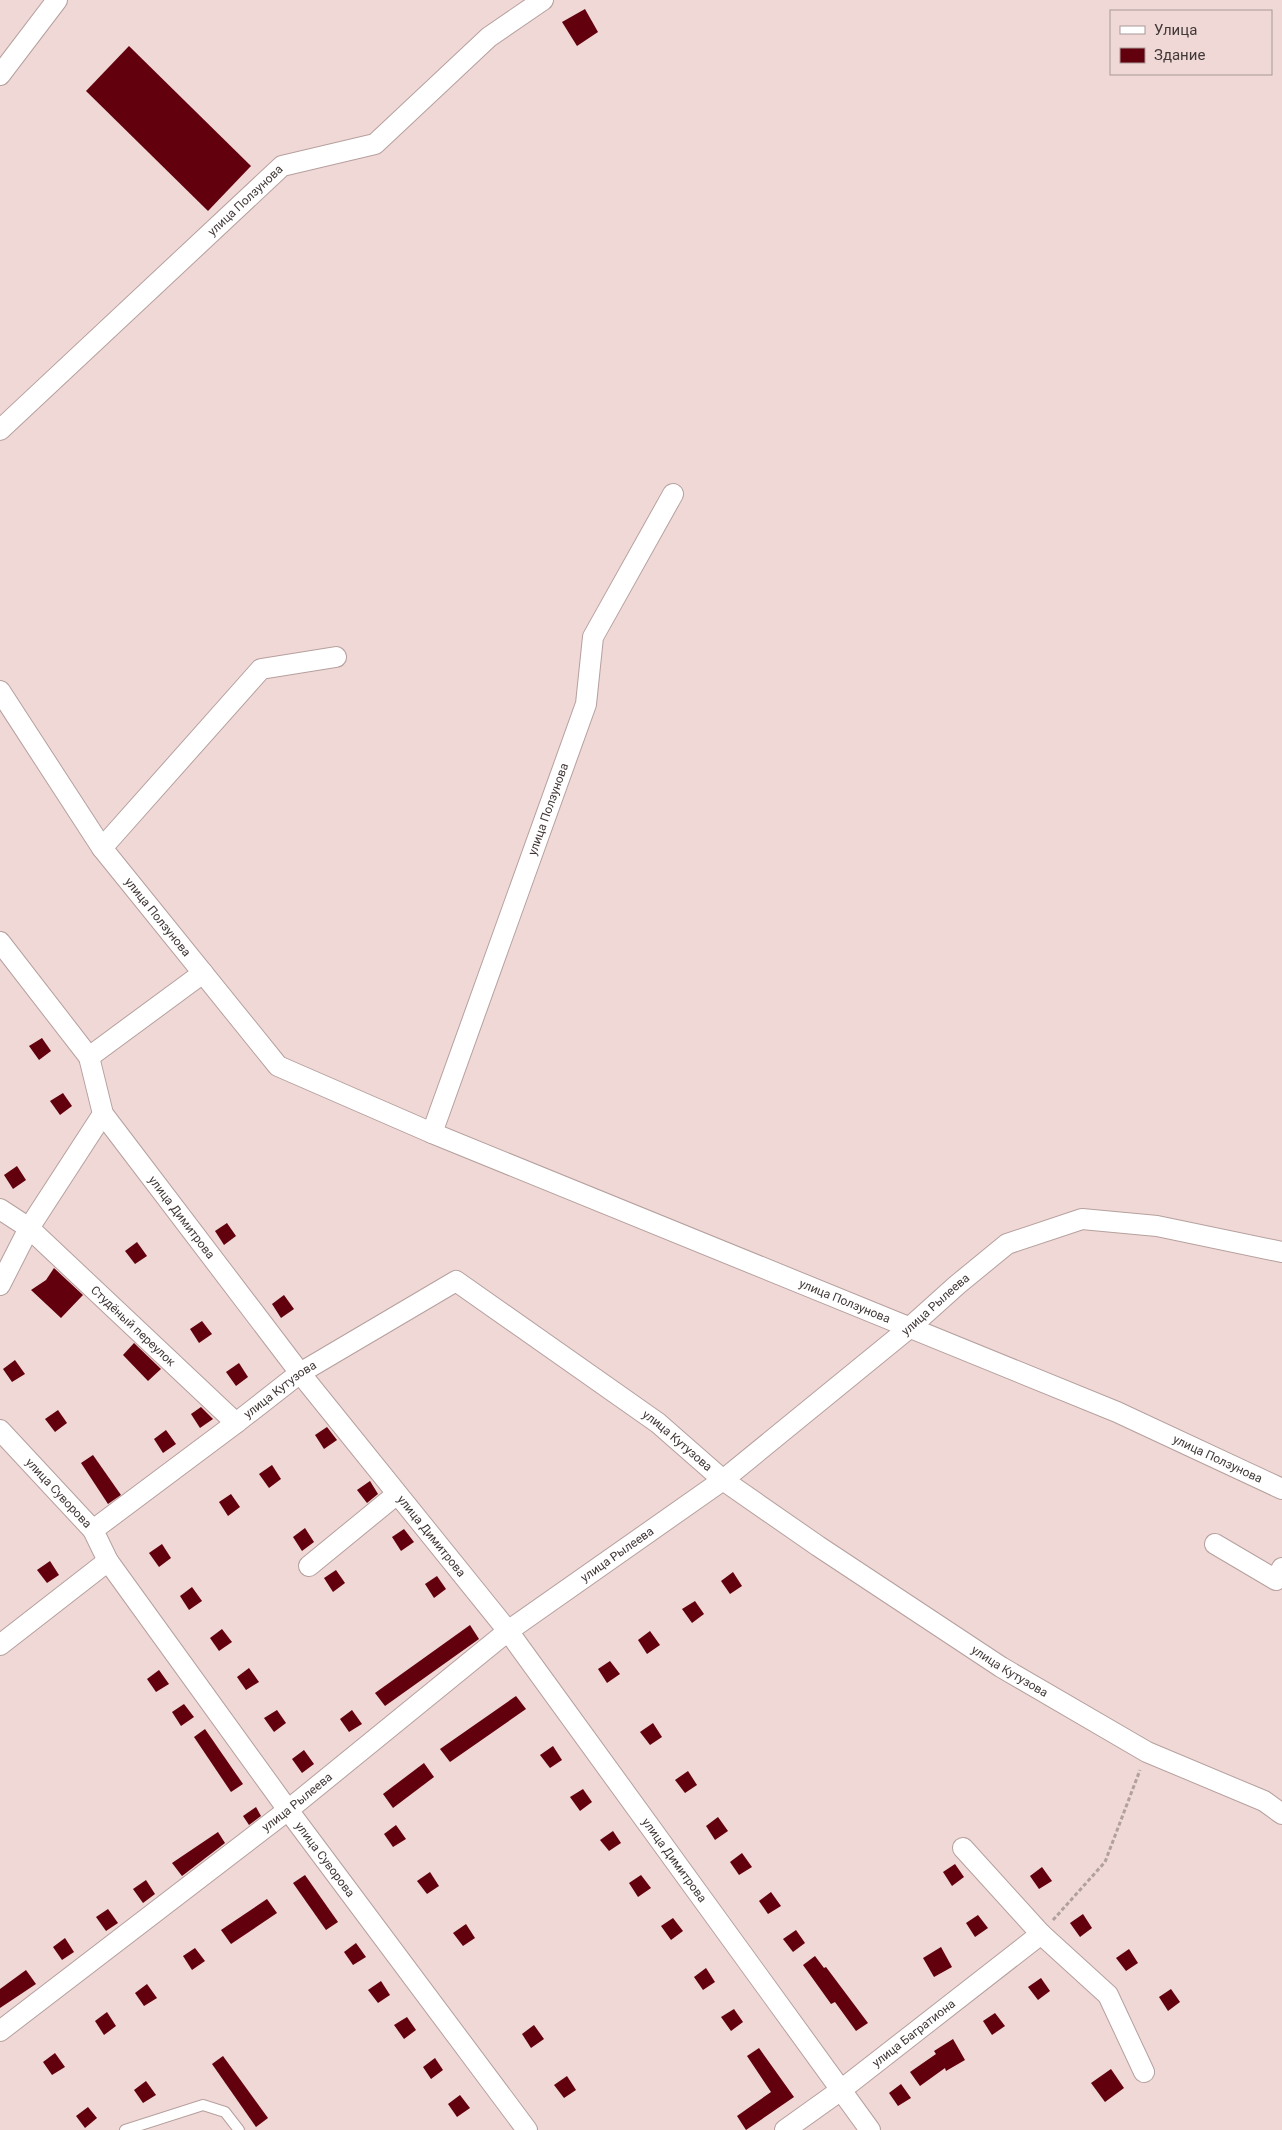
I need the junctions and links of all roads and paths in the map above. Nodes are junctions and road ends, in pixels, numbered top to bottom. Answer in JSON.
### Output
{"nodes":[{"id":1,"x":57,"y":0,"type":"edge"},
{"id":2,"x":543,"y":0,"type":"edge"},
{"id":3,"x":0,"y":75,"type":"edge"},
{"id":4,"x":0,"y":430,"type":"edge"},
{"id":5,"x":673,"y":494,"type":"dead end"},
{"id":6,"x":336,"y":657,"type":"dead end"},
{"id":7,"x":0,"y":691,"type":"edge"},
{"id":8,"x":102,"y":848,"type":"junction"},
{"id":9,"x":0,"y":942,"type":"edge"},
{"id":10,"x":203,"y":973,"type":"junction"},
{"id":11,"x":89,"y":1057,"type":"junction"},
{"id":12,"x":103,"y":1114,"type":"junction"},
{"id":13,"x":432,"y":1133,"type":"junction"},
{"id":14,"x":0,"y":1209,"type":"edge"},
{"id":15,"x":29,"y":1228,"type":"junction"},
{"id":16,"x":1282,"y":1252,"type":"edge"},
{"id":17,"x":0,"y":1285,"type":"edge"},
{"id":18,"x":908,"y":1329,"type":"junction"},
{"id":19,"x":300,"y":1373,"type":"junction"},
{"id":20,"x":236,"y":1424,"type":"junction"},
{"id":21,"x":0,"y":1430,"type":"edge"},
{"id":22,"x":723,"y":1480,"type":"junction"},
{"id":23,"x":1282,"y":1489,"type":"edge"},
{"id":24,"x":397,"y":1494,"type":"junction"},
{"id":25,"x":93,"y":1530,"type":"junction"},
{"id":26,"x":1215,"y":1544,"type":"dead end"},
{"id":27,"x":108,"y":1561,"type":"junction"},
{"id":28,"x":309,"y":1566,"type":"dead end"},
{"id":29,"x":1282,"y":1568,"type":"edge"},
{"id":30,"x":508,"y":1631,"type":"junction"},
{"id":31,"x":0,"y":1645,"type":"edge"},
{"id":32,"x":1147,"y":1752,"type":"junction"},
{"id":33,"x":288,"y":1810,"type":"junction"},
{"id":34,"x":1282,"y":1814,"type":"edge"},
{"id":35,"x":964,"y":1848,"type":"dead end"},
{"id":36,"x":1041,"y":1934,"type":"junction"},
{"id":37,"x":0,"y":2031,"type":"edge"},
{"id":38,"x":1144,"y":2072,"type":"dead end"},
{"id":39,"x":841,"y":2090,"type":"junction"},
{"id":40,"x":125,"y":2130,"type":"edge"},
{"id":41,"x":239,"y":2130,"type":"edge"},
{"id":42,"x":527,"y":2130,"type":"edge"},
{"id":43,"x":785,"y":2130,"type":"edge"},
{"id":44,"x":870,"y":2130,"type":"edge"}],
"edges":[{"from":1,"to":3,"type":"street"},
{"from":2,"to":4,"type":"street","name":"улица Ползунова"},
{"from":5,"to":13,"type":"street","name":"улица Ползунова"},
{"from":6,"to":8,"type":"street"},
{"from":7,"to":8,"type":"street","name":"улица Ползунова"},
{"from":8,"to":10,"type":"street","name":"улица Ползунова"},
{"from":9,"to":11,"type":"street","name":"улица Димитрова"},
{"from":10,"to":11,"type":"street"},
{"from":10,"to":13,"type":"street","name":"улица Ползунова"},
{"from":11,"to":12,"type":"street","name":"улица Димитрова"},
{"from":12,"to":15,"type":"street"},
{"from":12,"to":19,"type":"street","name":"улица Димитрова"},
{"from":13,"to":18,"type":"street","name":"улица Ползунова"},
{"from":14,"to":15,"type":"street","name":"Студёный переулок"},
{"from":15,"to":17,"type":"street"},
{"from":15,"to":20,"type":"street","name":"Студёный переулок"},
{"from":16,"to":18,"type":"street","name":"улица Рылеева"},
{"from":18,"to":22,"type":"street","name":"улица Рылеева"},
{"from":18,"to":23,"type":"street","name":"улица Ползунова"},
{"from":19,"to":20,"type":"street","name":"улица Кутузова"},
{"from":19,"to":22,"type":"street","name":"улица Кутузова"},
{"from":19,"to":24,"type":"street","name":"улица Димитрова"},
{"from":20,"to":25,"type":"street","name":"улица Кутузова"},
{"from":21,"to":25,"type":"street","name":"улица Суворова"},
{"from":22,"to":30,"type":"street","name":"улица Рылеева"},
{"from":22,"to":32,"type":"street","name":"улица Кутузова"},
{"from":24,"to":28,"type":"street"},
{"from":24,"to":30,"type":"street","name":"улица Димитрова"},
{"from":25,"to":27,"type":"street","name":"улица Суворова"},
{"from":26,"to":29,"type":"street"},
{"from":27,"to":31,"type":"street"},
{"from":27,"to":33,"type":"street","name":"улица Суворова"},
{"from":30,"to":33,"type":"street","name":"улица Рылеева"},
{"from":30,"to":39,"type":"street","name":"улица Димитрова"},
{"from":32,"to":34,"type":"street","name":"улица Кутузова"},
{"from":32,"to":36,"type":"path"},
{"from":33,"to":37,"type":"street","name":"улица Рылеева"},
{"from":33,"to":42,"type":"street","name":"улица Суворова"},
{"from":35,"to":36,"type":"street"},
{"from":36,"to":38,"type":"street"},
{"from":36,"to":39,"type":"street","name":"улица Багратиона"},
{"from":39,"to":43,"type":"street","name":"улица Багратиона"},
{"from":39,"to":44,"type":"street","name":"улица Димитрова"},
{"from":40,"to":41,"type":"lane"}]}
